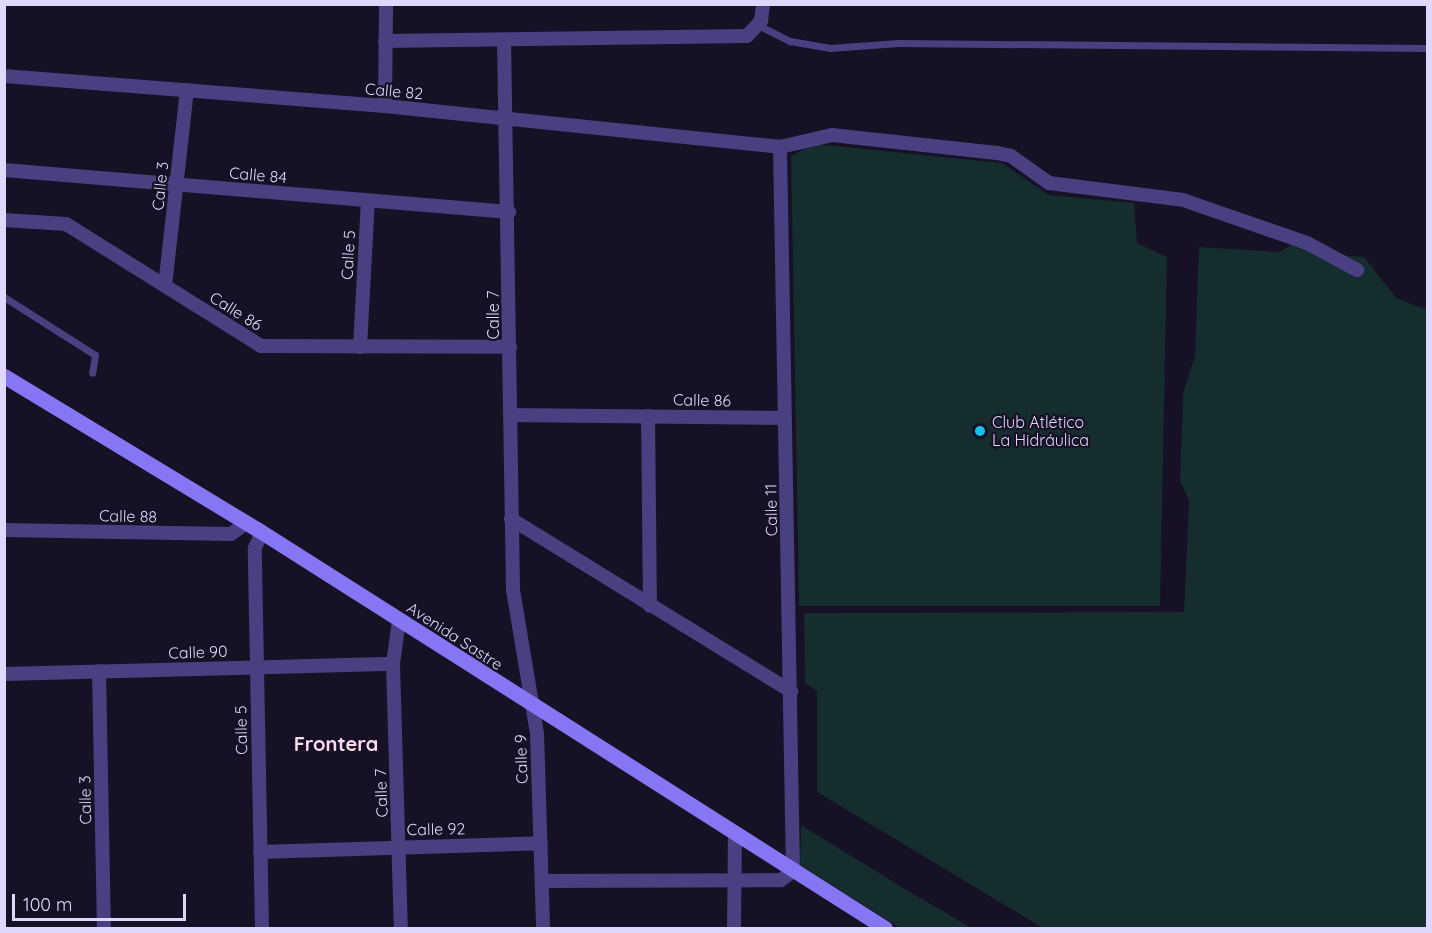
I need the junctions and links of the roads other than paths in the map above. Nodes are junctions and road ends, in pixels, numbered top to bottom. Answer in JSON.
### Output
{"nodes":[{"id":1,"x":386,"y":4,"type":"edge"},
{"id":2,"x":762,"y":14,"type":"edge"},
{"id":3,"x":385,"y":41,"type":"junction"},
{"id":4,"x":504,"y":41,"type":"junction"},
{"id":5,"x":1428,"y":48,"type":"edge"},
{"id":6,"x":4,"y":76,"type":"edge"},
{"id":7,"x":187,"y":90,"type":"junction"},
{"id":8,"x":385,"y":106,"type":"junction"},
{"id":9,"x":507,"y":118,"type":"junction"},
{"id":10,"x":780,"y":147,"type":"junction"},
{"id":11,"x":4,"y":170,"type":"edge"},
{"id":12,"x":177,"y":184,"type":"junction"},
{"id":13,"x":368,"y":201,"type":"junction"},
{"id":14,"x":509,"y":212,"type":"junction"},
{"id":15,"x":4,"y":220,"type":"edge"},
{"id":16,"x":1357,"y":270,"type":"dead end"},
{"id":17,"x":165,"y":286,"type":"junction"},
{"id":18,"x":4,"y":297,"type":"edge"},
{"id":19,"x":360,"y":347,"type":"junction"},
{"id":20,"x":510,"y":347,"type":"junction"},
{"id":21,"x":92,"y":373,"type":"dead end"},
{"id":22,"x":4,"y":376,"type":"edge"},
{"id":23,"x":510,"y":415,"type":"junction"},
{"id":24,"x":648,"y":416,"type":"junction"},
{"id":25,"x":785,"y":418,"type":"junction"},
{"id":26,"x":511,"y":519,"type":"junction"},
{"id":27,"x":246,"y":522,"type":"junction"},
{"id":28,"x":4,"y":530,"type":"edge"},
{"id":29,"x":262,"y":532,"type":"junction"},
{"id":30,"x":513,"y":590,"type":"joint"},
{"id":31,"x":650,"y":606,"type":"junction"},
{"id":32,"x":399,"y":620,"type":"junction"},
{"id":33,"x":393,"y":664,"type":"junction"},
{"id":34,"x":256,"y":667,"type":"junction"},
{"id":35,"x":99,"y":671,"type":"junction"},
{"id":36,"x":4,"y":674,"type":"edge"},
{"id":37,"x":791,"y":691,"type":"junction"},
{"id":38,"x":535,"y":710,"type":"junction"},
{"id":39,"x":735,"y":834,"type":"junction"},
{"id":40,"x":541,"y":843,"type":"junction"},
{"id":41,"x":400,"y":847,"type":"junction"},
{"id":42,"x":260,"y":852,"type":"junction"},
{"id":43,"x":794,"y":871,"type":"junction"},
{"id":44,"x":734,"y":880,"type":"junction"},
{"id":45,"x":542,"y":881,"type":"junction"},
{"id":46,"x":104,"y":928,"type":"edge"},
{"id":47,"x":262,"y":928,"type":"edge"},
{"id":48,"x":401,"y":928,"type":"edge"},
{"id":49,"x":543,"y":928,"type":"edge"},
{"id":50,"x":734,"y":928,"type":"edge"},
{"id":51,"x":885,"y":928,"type":"edge"}],
"edges":[{"from":1,"to":3,"type":"street"},
{"from":2,"to":4,"type":"street"},
{"from":2,"to":5,"type":"lane"},
{"from":3,"to":4,"type":"street"},
{"from":3,"to":8,"type":"street"},
{"from":4,"to":9,"type":"street","name":"Calle 7"},
{"from":6,"to":7,"type":"street","name":"Calle 82"},
{"from":7,"to":8,"type":"street","name":"Calle 82"},
{"from":7,"to":12,"type":"street","name":"Calle 3"},
{"from":8,"to":9,"type":"street","name":"Calle 82"},
{"from":9,"to":10,"type":"street","name":"Calle 82"},
{"from":9,"to":14,"type":"street","name":"Calle 7"},
{"from":10,"to":16,"type":"street","name":"Calle 82"},
{"from":10,"to":25,"type":"street","name":"Calle 11"},
{"from":11,"to":12,"type":"street","name":"Calle 84"},
{"from":12,"to":13,"type":"street","name":"Calle 84"},
{"from":12,"to":17,"type":"street","name":"Calle 3"},
{"from":13,"to":14,"type":"street","name":"Calle 84"},
{"from":13,"to":19,"type":"street","name":"Calle 5"},
{"from":14,"to":20,"type":"street","name":"Calle 7"},
{"from":15,"to":17,"type":"street","name":"Calle 86"},
{"from":17,"to":19,"type":"street","name":"Calle 86"},
{"from":18,"to":21,"type":"lane"},
{"from":19,"to":20,"type":"street","name":"Calle 86"},
{"from":20,"to":23,"type":"street","name":"Calle 7"},
{"from":22,"to":27,"type":"street","name":"Avenida Sastre"},
{"from":23,"to":24,"type":"street","name":"Calle 86"},
{"from":23,"to":26,"type":"street","name":"Calle 7"},
{"from":24,"to":25,"type":"street","name":"Calle 86"},
{"from":24,"to":31,"type":"street"},
{"from":25,"to":37,"type":"street","name":"Calle 11"},
{"from":26,"to":30,"type":"street","name":"Calle 7"},
{"from":26,"to":31,"type":"street"},
{"from":27,"to":28,"type":"street","name":"Calle 88"},
{"from":27,"to":29,"type":"street","name":"Avenida Sastre"},
{"from":29,"to":32,"type":"street","name":"Avenida Sastre"},
{"from":29,"to":34,"type":"street","name":"Calle 5"},
{"from":30,"to":38,"type":"street","name":"Calle 9"},
{"from":31,"to":37,"type":"street"},
{"from":32,"to":33,"type":"street","name":"Calle 7"},
{"from":32,"to":38,"type":"street","name":"Avenida Sastre"},
{"from":33,"to":34,"type":"street","name":"Calle 90"},
{"from":33,"to":41,"type":"street","name":"Calle 7"},
{"from":34,"to":35,"type":"street","name":"Calle 90"},
{"from":34,"to":42,"type":"street","name":"Calle 5"},
{"from":35,"to":36,"type":"street","name":"Calle 90"},
{"from":35,"to":46,"type":"street","name":"Calle 3"},
{"from":37,"to":43,"type":"street","name":"Calle 11"},
{"from":38,"to":39,"type":"street","name":"Avenida Sastre"},
{"from":38,"to":40,"type":"street","name":"Calle 9"},
{"from":39,"to":43,"type":"street","name":"Avenida Sastre"},
{"from":39,"to":44,"type":"street"},
{"from":40,"to":41,"type":"street","name":"Calle 92"},
{"from":40,"to":45,"type":"street","name":"Calle 9"},
{"from":41,"to":42,"type":"street","name":"Calle 92"},
{"from":41,"to":48,"type":"street","name":"Calle 7"},
{"from":42,"to":47,"type":"street","name":"Calle 5"},
{"from":43,"to":44,"type":"street"},
{"from":43,"to":51,"type":"street","name":"Avenida Sastre"},
{"from":44,"to":45,"type":"street"},
{"from":44,"to":50,"type":"street"},
{"from":45,"to":49,"type":"street","name":"Calle 9"}]}
